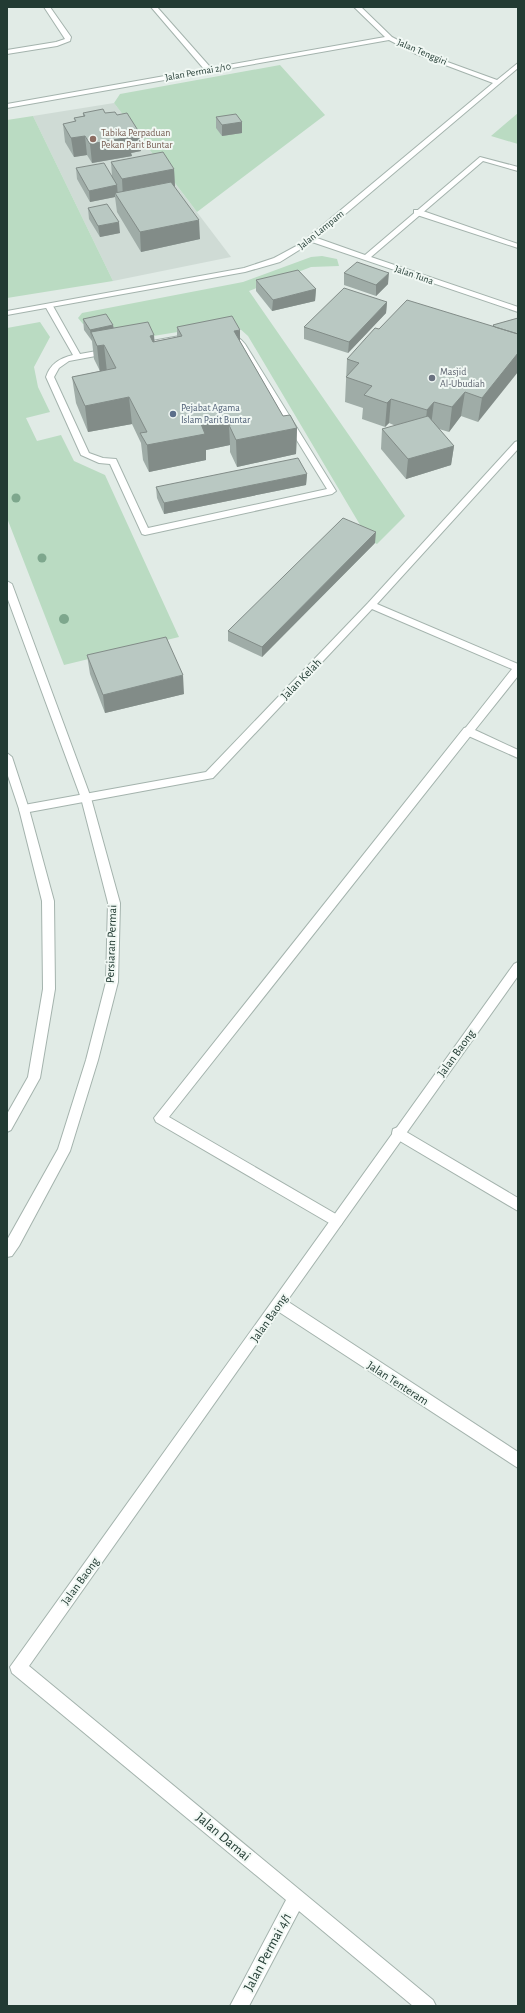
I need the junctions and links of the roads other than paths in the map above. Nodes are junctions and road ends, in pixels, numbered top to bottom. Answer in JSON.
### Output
{"nodes":[{"id":1,"x":46,"y":7,"type":"edge"},
{"id":2,"x":154,"y":7,"type":"edge"},
{"id":3,"x":357,"y":7,"type":"edge"},
{"id":4,"x":390,"y":38,"type":"junction"},
{"id":5,"x":7,"y":52,"type":"edge"},
{"id":6,"x":518,"y":65,"type":"edge"},
{"id":7,"x":208,"y":69,"type":"junction"},
{"id":8,"x":497,"y":82,"type":"junction"},
{"id":9,"x":7,"y":106,"type":"edge"},
{"id":10,"x":518,"y":170,"type":"edge"},
{"id":11,"x":418,"y":212,"type":"junction"},
{"id":12,"x":311,"y":240,"type":"junction"},
{"id":13,"x":518,"y":246,"type":"edge"},
{"id":14,"x":366,"y":258,"type":"junction"},
{"id":15,"x":49,"y":306,"type":"junction"},
{"id":16,"x":518,"y":310,"type":"edge"},
{"id":17,"x":7,"y":314,"type":"edge"},
{"id":18,"x":78,"y":357,"type":"junction"},
{"id":19,"x":518,"y":444,"type":"edge"},
{"id":20,"x":7,"y":584,"type":"edge"},
{"id":21,"x":371,"y":605,"type":"junction"},
{"id":22,"x":518,"y":668,"type":"edge"},
{"id":23,"x":468,"y":731,"type":"junction"},
{"id":24,"x":518,"y":754,"type":"edge"},
{"id":25,"x":7,"y":757,"type":"edge"},
{"id":26,"x":9,"y":769,"type":"edge"},
{"id":27,"x":86,"y":798,"type":"junction"},
{"id":28,"x":24,"y":809,"type":"junction"},
{"id":29,"x":518,"y":967,"type":"edge"},
{"id":30,"x":7,"y":1126,"type":"edge"},
{"id":31,"x":398,"y":1133,"type":"junction"},
{"id":32,"x":518,"y":1205,"type":"edge"},
{"id":33,"x":336,"y":1221,"type":"junction"},
{"id":34,"x":7,"y":1251,"type":"edge"},
{"id":35,"x":279,"y":1304,"type":"junction"},
{"id":36,"x":518,"y":1461,"type":"edge"},
{"id":37,"x":18,"y":1668,"type":"joint"},
{"id":38,"x":297,"y":1898,"type":"junction"},
{"id":39,"x":239,"y":2006,"type":"edge"},
{"id":40,"x":427,"y":2006,"type":"edge"}],
"edges":[{"from":1,"to":5,"type":"street"},
{"from":2,"to":7,"type":"street"},
{"from":3,"to":4,"type":"street","name":"Jalan Tenggiri"},
{"from":4,"to":7,"type":"street","name":"Jalan Permai 2/10"},
{"from":4,"to":8,"type":"street","name":"Jalan Tenggiri"},
{"from":6,"to":8,"type":"street","name":"Jalan Lampam"},
{"from":7,"to":9,"type":"street","name":"Jalan Permai 2/10"},
{"from":8,"to":12,"type":"street","name":"Jalan Lampam"},
{"from":10,"to":11,"type":"street"},
{"from":11,"to":13,"type":"street"},
{"from":11,"to":14,"type":"street"},
{"from":12,"to":14,"type":"street","name":"Jalan Tuna"},
{"from":12,"to":15,"type":"street","name":"Jalan Lampam"},
{"from":14,"to":16,"type":"street","name":"Jalan Tuna"},
{"from":15,"to":17,"type":"street","name":"Jalan Lampam"},
{"from":15,"to":18,"type":"street"},
{"from":18,"to":18,"type":"street"},
{"from":19,"to":21,"type":"street","name":"Jalan Kelah"},
{"from":20,"to":27,"type":"street","name":"Persiaran Permai"},
{"from":21,"to":22,"type":"street"},
{"from":21,"to":27,"type":"street","name":"Jalan Kelah"},
{"from":22,"to":23,"type":"street"},
{"from":23,"to":24,"type":"street"},
{"from":23,"to":33,"type":"street"},
{"from":25,"to":26,"type":"street"},
{"from":26,"to":28,"type":"street"},
{"from":27,"to":28,"type":"street","name":"Jalan Kelah"},
{"from":27,"to":34,"type":"street","name":"Persiaran Permai"},
{"from":28,"to":30,"type":"street"},
{"from":29,"to":31,"type":"street","name":"Jalan Baong"},
{"from":31,"to":32,"type":"street"},
{"from":31,"to":33,"type":"street","name":"Jalan Baong"},
{"from":33,"to":35,"type":"street","name":"Jalan Baong"},
{"from":35,"to":36,"type":"street","name":"Jalan Tenteram"},
{"from":35,"to":37,"type":"street","name":"Jalan Baong"},
{"from":37,"to":38,"type":"street","name":"Jalan Damai"},
{"from":38,"to":39,"type":"street","name":"Jalan Permai 4/1"},
{"from":38,"to":40,"type":"street","name":"Jalan Damai"}]}
